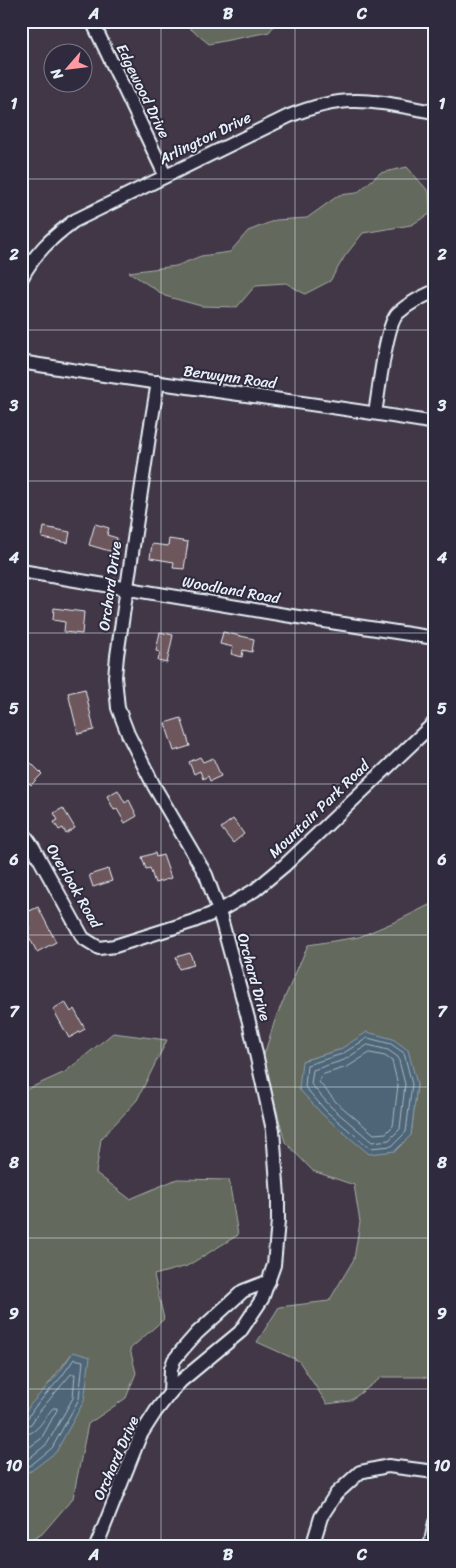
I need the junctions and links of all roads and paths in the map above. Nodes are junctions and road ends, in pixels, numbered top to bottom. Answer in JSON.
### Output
{"nodes":[{"id":1,"x":92,"y":21,"type":"edge"},
{"id":2,"x":435,"y":112,"type":"edge"},
{"id":3,"x":165,"y":175,"type":"junction"},
{"id":4,"x":21,"y":279,"type":"edge"},
{"id":5,"x":435,"y":291,"type":"edge"},
{"id":6,"x":21,"y":362,"type":"edge"},
{"id":7,"x":158,"y":382,"type":"junction"},
{"id":8,"x":375,"y":413,"type":"junction"},
{"id":9,"x":435,"y":423,"type":"edge"},
{"id":10,"x":21,"y":571,"type":"edge"},
{"id":11,"x":126,"y":588,"type":"junction"},
{"id":12,"x":435,"y":638,"type":"edge"},
{"id":13,"x":435,"y":722,"type":"edge"},
{"id":14,"x":21,"y":829,"type":"edge"},
{"id":15,"x":220,"y":910,"type":"junction"},
{"id":16,"x":269,"y":1281,"type":"junction"},
{"id":17,"x":170,"y":1392,"type":"junction"},
{"id":18,"x":435,"y":1472,"type":"edge"},
{"id":19,"x":435,"y":1522,"type":"edge"},
{"id":20,"x":96,"y":1547,"type":"edge"},
{"id":21,"x":312,"y":1547,"type":"edge"},
{"id":22,"x":430,"y":1547,"type":"edge"}],
"edges":[{"from":1,"to":3,"type":"street","name":"Edgewood Drive"},
{"from":2,"to":3,"type":"street","name":"Arlington Drive"},
{"from":3,"to":4,"type":"street","name":"Arlington Drive"},
{"from":5,"to":8,"type":"street"},
{"from":6,"to":7,"type":"street","name":"Berwynn Road"},
{"from":7,"to":8,"type":"street","name":"Berwynn Road"},
{"from":7,"to":11,"type":"street","name":"Orchard Drive"},
{"from":8,"to":9,"type":"street","name":"Berwynn Road"},
{"from":10,"to":11,"type":"street","name":"Woodland Road"},
{"from":11,"to":12,"type":"street","name":"Woodland Road"},
{"from":11,"to":15,"type":"street","name":"Orchard Drive"},
{"from":13,"to":15,"type":"street","name":"Mountain Park Road"},
{"from":14,"to":15,"type":"street","name":"Overlook Road"},
{"from":15,"to":16,"type":"street","name":"Orchard Drive"},
{"from":16,"to":17,"type":"street","name":"Orchard Drive"},
{"from":16,"to":17,"type":"street"},
{"from":17,"to":20,"type":"street","name":"Orchard Drive"},
{"from":18,"to":21,"type":"street"},
{"from":19,"to":22,"type":"street"}]}
